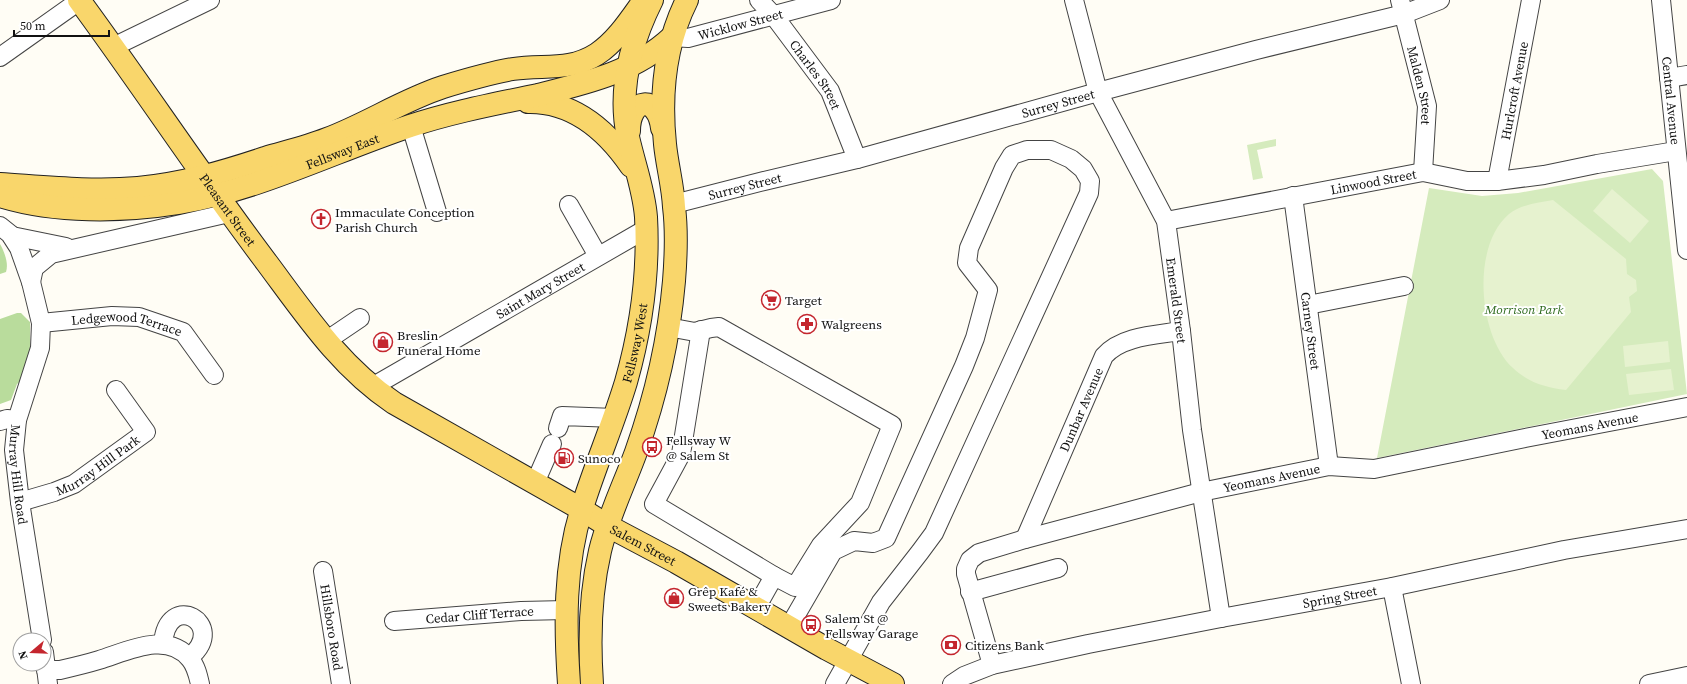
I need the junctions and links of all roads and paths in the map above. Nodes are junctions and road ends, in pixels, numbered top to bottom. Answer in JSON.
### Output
{"nodes":[{"id":1,"x":79,"y":0,"type":"edge"},
{"id":2,"x":210,"y":0,"type":"edge"},
{"id":3,"x":645,"y":0,"type":"edge"},
{"id":4,"x":652,"y":0,"type":"edge"},
{"id":5,"x":687,"y":0,"type":"edge"},
{"id":6,"x":759,"y":0,"type":"edge"},
{"id":7,"x":831,"y":0,"type":"edge"},
{"id":8,"x":1074,"y":0,"type":"edge"},
{"id":9,"x":1440,"y":0,"type":"edge"},
{"id":10,"x":1531,"y":0,"type":"edge"},
{"id":11,"x":1661,"y":0,"type":"edge"},
{"id":12,"x":1402,"y":7,"type":"edge"},
{"id":13,"x":774,"y":16,"type":"junction"},
{"id":14,"x":672,"y":37,"type":"junction"},
{"id":15,"x":113,"y":47,"type":"junction"},
{"id":16,"x":0,"y":57,"type":"edge"},
{"id":17,"x":628,"y":68,"type":"junction"},
{"id":18,"x":1687,"y":75,"type":"edge"},
{"id":19,"x":1669,"y":78,"type":"junction"},
{"id":20,"x":1098,"y":92,"type":"junction"},
{"id":21,"x":497,"y":104,"type":"junction"},
{"id":22,"x":410,"y":126,"type":"junction"},
{"id":23,"x":628,"y":139,"type":"junction"},
{"id":24,"x":664,"y":143,"type":"junction"},
{"id":25,"x":1676,"y":151,"type":"junction"},
{"id":26,"x":857,"y":159,"type":"junction"},
{"id":27,"x":1423,"y":172,"type":"junction"},
{"id":28,"x":638,"y":176,"type":"junction"},
{"id":29,"x":205,"y":177,"type":"junction"},
{"id":30,"x":1497,"y":181,"type":"junction"},
{"id":31,"x":0,"y":184,"type":"edge"},
{"id":32,"x":217,"y":195,"type":"junction"},
{"id":33,"x":0,"y":196,"type":"edge"},
{"id":34,"x":1293,"y":196,"type":"junction"},
{"id":35,"x":674,"y":204,"type":"junction"},
{"id":36,"x":569,"y":205,"type":"dead end"},
{"id":37,"x":437,"y":212,"type":"dead end"},
{"id":38,"x":230,"y":213,"type":"junction"},
{"id":39,"x":1685,"y":216,"type":"edge"},
{"id":40,"x":1166,"y":220,"type":"junction"},
{"id":41,"x":646,"y":229,"type":"junction"},
{"id":42,"x":6,"y":231,"type":"edge"},
{"id":43,"x":73,"y":248,"type":"junction"},
{"id":44,"x":1687,"y":250,"type":"edge"},
{"id":45,"x":598,"y":256,"type":"junction"},
{"id":46,"x":31,"y":282,"type":"junction"},
{"id":47,"x":1404,"y":286,"type":"dead end"},
{"id":48,"x":1308,"y":305,"type":"junction"},
{"id":49,"x":360,"y":318,"type":"dead end"},
{"id":50,"x":41,"y":323,"type":"junction"},
{"id":51,"x":668,"y":327,"type":"junction"},
{"id":52,"x":701,"y":330,"type":"junction"},
{"id":53,"x":1181,"y":330,"type":"junction"},
{"id":54,"x":326,"y":341,"type":"junction"},
{"id":55,"x":214,"y":375,"type":"dead end"},
{"id":56,"x":372,"y":387,"type":"junction"},
{"id":57,"x":116,"y":390,"type":"dead end"},
{"id":58,"x":394,"y":403,"type":"joint"},
{"id":59,"x":1687,"y":407,"type":"edge"},
{"id":60,"x":615,"y":418,"type":"junction"},
{"id":61,"x":8,"y":420,"type":"edge"},
{"id":62,"x":1330,"y":466,"type":"junction"},
{"id":63,"x":535,"y":483,"type":"junction"},
{"id":64,"x":1201,"y":492,"type":"junction"},
{"id":65,"x":20,"y":502,"type":"junction"},
{"id":66,"x":582,"y":509,"type":"junction"},
{"id":67,"x":608,"y":526,"type":"junction"},
{"id":68,"x":1687,"y":529,"type":"edge"},
{"id":69,"x":1025,"y":539,"type":"junction"},
{"id":70,"x":1058,"y":568,"type":"dead end"},
{"id":71,"x":323,"y":571,"type":"dead end"},
{"id":72,"x":774,"y":576,"type":"junction"},
{"id":73,"x":1392,"y":587,"type":"junction"},
{"id":74,"x":970,"y":592,"type":"junction"},
{"id":75,"x":756,"y":608,"type":"junction"},
{"id":76,"x":566,"y":610,"type":"junction"},
{"id":77,"x":1221,"y":618,"type":"junction"},
{"id":78,"x":394,"y":621,"type":"dead end"},
{"id":79,"x":789,"y":627,"type":"junction"},
{"id":80,"x":41,"y":632,"type":"edge"},
{"id":81,"x":163,"y":644,"type":"junction"},
{"id":82,"x":190,"y":658,"type":"junction"},
{"id":83,"x":849,"y":660,"type":"junction"},
{"id":84,"x":992,"y":665,"type":"junction"},
{"id":85,"x":1687,"y":676,"type":"edge"},
{"id":86,"x":47,"y":677,"type":"edge"},
{"id":87,"x":200,"y":684,"type":"edge"},
{"id":88,"x":341,"y":684,"type":"edge"},
{"id":89,"x":568,"y":684,"type":"edge"},
{"id":90,"x":592,"y":684,"type":"edge"},
{"id":91,"x":834,"y":684,"type":"edge"},
{"id":92,"x":893,"y":684,"type":"edge"},
{"id":93,"x":952,"y":684,"type":"edge"},
{"id":94,"x":968,"y":684,"type":"edge"},
{"id":95,"x":1411,"y":684,"type":"edge"},
{"id":96,"x":1649,"y":684,"type":"edge"}],
"edges":[{"from":1,"to":15,"type":"main road","name":"Pleasant Street"},
{"from":1,"to":16,"type":"street"},
{"from":2,"to":15,"type":"street"},
{"from":3,"to":29,"type":"main road","name":"Fellsway East"},
{"from":4,"to":17,"type":"main road","name":"Fellsway West"},
{"from":5,"to":14,"type":"main road"},
{"from":6,"to":13,"type":"street","name":"Charles Street"},
{"from":7,"to":13,"type":"street","name":"Wicklow Street"},
{"from":8,"to":20,"type":"street","name":"Emerald Street"},
{"from":9,"to":12,"type":"street","name":"Surrey Street"},
{"from":10,"to":30,"type":"street","name":"Hurlcroft Avenue"},
{"from":11,"to":19,"type":"street","name":"Central Avenue"},
{"from":12,"to":20,"type":"street","name":"Surrey Street"},
{"from":12,"to":27,"type":"street","name":"Malden Street"},
{"from":13,"to":14,"type":"street","name":"Wicklow Street"},
{"from":13,"to":26,"type":"street","name":"Charles Street"},
{"from":14,"to":17,"type":"main road","name":"Fellsway East"},
{"from":14,"to":24,"type":"main road"},
{"from":15,"to":29,"type":"main road","name":"Pleasant Street"},
{"from":17,"to":21,"type":"main road","name":"Fellsway East"},
{"from":17,"to":23,"type":"main road","name":"Fellsway West"},
{"from":18,"to":19,"type":"street"},
{"from":19,"to":25,"type":"street","name":"Central Avenue"},
{"from":20,"to":26,"type":"street","name":"Surrey Street"},
{"from":20,"to":40,"type":"street","name":"Emerald Street"},
{"from":21,"to":22,"type":"main road","name":"Fellsway East"},
{"from":21,"to":28,"type":"main road"},
{"from":22,"to":32,"type":"main road","name":"Fellsway East"},
{"from":22,"to":37,"type":"street"},
{"from":23,"to":24,"type":"main road"},
{"from":23,"to":28,"type":"main road","name":"Fellsway West"},
{"from":24,"to":35,"type":"main road"},
{"from":25,"to":30,"type":"street","name":"Linwood Street"},
{"from":25,"to":39,"type":"street","name":"Central Avenue"},
{"from":26,"to":35,"type":"street","name":"Surrey Street"},
{"from":27,"to":30,"type":"street","name":"Linwood Street"},
{"from":27,"to":34,"type":"street","name":"Linwood Street"},
{"from":28,"to":41,"type":"main road","name":"Fellsway West"},
{"from":29,"to":31,"type":"main road","name":"Fellsway East"},
{"from":29,"to":32,"type":"main road","name":"Pleasant Street"},
{"from":32,"to":33,"type":"main road","name":"Fellsway East"},
{"from":32,"to":38,"type":"main road","name":"Pleasant Street"},
{"from":34,"to":40,"type":"street","name":"Linwood Street"},
{"from":34,"to":48,"type":"street","name":"Carney Street"},
{"from":35,"to":51,"type":"main road"},
{"from":36,"to":45,"type":"street"},
{"from":38,"to":43,"type":"street"},
{"from":38,"to":54,"type":"main road","name":"Pleasant Street"},
{"from":39,"to":44,"type":"street","name":"Central Avenue"},
{"from":40,"to":53,"type":"street","name":"Emerald Street"},
{"from":41,"to":45,"type":"street","name":"Saint Mary Street"},
{"from":41,"to":60,"type":"main road","name":"Fellsway West"},
{"from":42,"to":43,"type":"street"},
{"from":42,"to":46,"type":"street","name":"Murray Hill Road"},
{"from":43,"to":46,"type":"street"},
{"from":45,"to":56,"type":"street","name":"Saint Mary Street"},
{"from":46,"to":50,"type":"street","name":"Murray Hill Road"},
{"from":47,"to":48,"type":"street"},
{"from":48,"to":62,"type":"street","name":"Carney Street"},
{"from":49,"to":54,"type":"street"},
{"from":50,"to":55,"type":"street","name":"Ledgewood Terrace"},
{"from":50,"to":61,"type":"street","name":"Murray Hill Road"},
{"from":51,"to":52,"type":"street"},
{"from":51,"to":67,"type":"main road"},
{"from":52,"to":72,"type":"street"},
{"from":52,"to":72,"type":"street"},
{"from":53,"to":64,"type":"street","name":"Emerald Street"},
{"from":53,"to":69,"type":"street","name":"Dunbar Avenue"},
{"from":54,"to":56,"type":"main road","name":"Pleasant Street"},
{"from":56,"to":58,"type":"main road","name":"Pleasant Street"},
{"from":57,"to":65,"type":"street","name":"Murray Hill Park"},
{"from":58,"to":63,"type":"main road","name":"Salem Street"},
{"from":59,"to":62,"type":"street","name":"Yeomans Avenue"},
{"from":60,"to":63,"type":"street"},
{"from":60,"to":66,"type":"main road","name":"Fellsway West"},
{"from":61,"to":65,"type":"street","name":"Murray Hill Road"},
{"from":62,"to":64,"type":"street","name":"Yeomans Avenue"},
{"from":63,"to":66,"type":"main road","name":"Salem Street"},
{"from":64,"to":69,"type":"street","name":"Yeomans Avenue"},
{"from":64,"to":77,"type":"street","name":"Emerald Street"},
{"from":65,"to":80,"type":"street","name":"Murray Hill Road"},
{"from":66,"to":67,"type":"main road","name":"Salem Street"},
{"from":66,"to":76,"type":"main road","name":"Fellsway West"},
{"from":67,"to":75,"type":"main road","name":"Salem Street"},
{"from":67,"to":90,"type":"main road"},
{"from":68,"to":73,"type":"street","name":"Spring Street"},
{"from":69,"to":74,"type":"street","name":"Yeomans Avenue"},
{"from":70,"to":74,"type":"street"},
{"from":71,"to":88,"type":"street","name":"Hillsboro Road"},
{"from":72,"to":75,"type":"street"},
{"from":73,"to":77,"type":"street","name":"Spring Street"},
{"from":73,"to":95,"type":"street"},
{"from":74,"to":84,"type":"street","name":"Yeomans Avenue"},
{"from":75,"to":79,"type":"main road","name":"Salem Street"},
{"from":76,"to":78,"type":"street","name":"Cedar Cliff Terrace"},
{"from":76,"to":89,"type":"main road","name":"Fellsway West"},
{"from":77,"to":84,"type":"street","name":"Spring Street"},
{"from":79,"to":83,"type":"main road","name":"Salem Street"},
{"from":79,"to":83,"type":"street"},
{"from":81,"to":82,"type":"street"},
{"from":81,"to":82,"type":"street"},
{"from":81,"to":86,"type":"street"},
{"from":82,"to":87,"type":"street"},
{"from":83,"to":91,"type":"street"},
{"from":83,"to":92,"type":"main road","name":"Salem Street"},
{"from":84,"to":93,"type":"street","name":"Spring Street"},
{"from":84,"to":94,"type":"street","name":"Spring Street"},
{"from":85,"to":96,"type":"street"}]}
